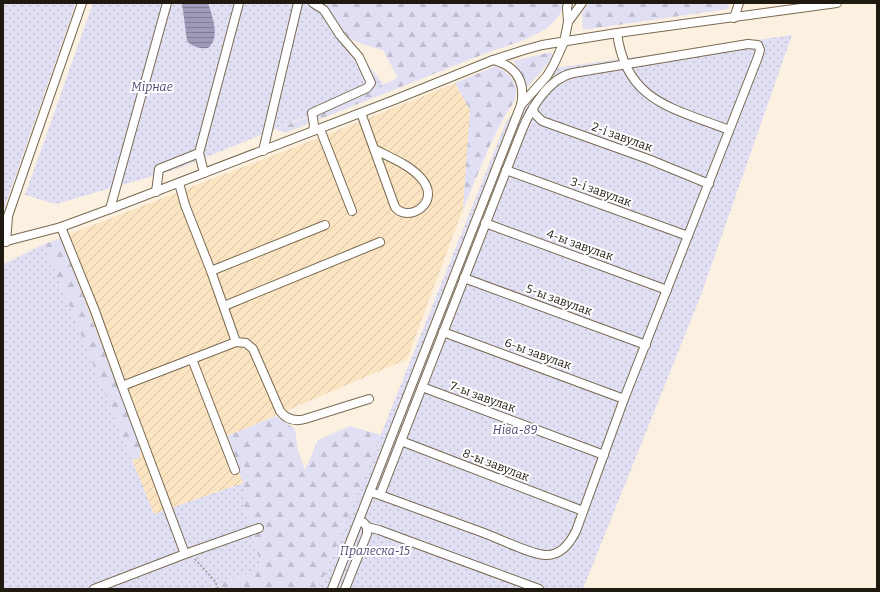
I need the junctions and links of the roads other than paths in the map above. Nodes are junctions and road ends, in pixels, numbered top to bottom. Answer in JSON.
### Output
{"nodes":[{"id":1,"x":82,"y":3,"type":"edge"},
{"id":2,"x":167,"y":3,"type":"edge"},
{"id":3,"x":239,"y":3,"type":"edge"},
{"id":4,"x":298,"y":3,"type":"edge"},
{"id":5,"x":313,"y":3,"type":"edge"},
{"id":6,"x":568,"y":3,"type":"edge"},
{"id":7,"x":582,"y":3,"type":"edge"},
{"id":8,"x":739,"y":3,"type":"edge"},
{"id":9,"x":837,"y":3,"type":"edge"},
{"id":10,"x":734,"y":18,"type":"junction"},
{"id":11,"x":568,"y":22,"type":"junction"},
{"id":12,"x":617,"y":33,"type":"junction"},
{"id":13,"x":564,"y":42,"type":"junction"},
{"id":14,"x":493,"y":60,"type":"junction"},
{"id":15,"x":624,"y":65,"type":"junction"},
{"id":16,"x":521,"y":105,"type":"junction"},
{"id":17,"x":533,"y":108,"type":"junction"},
{"id":18,"x":361,"y":113,"type":"junction"},
{"id":19,"x":317,"y":130,"type":"junction"},
{"id":20,"x":729,"y":130,"type":"junction"},
{"id":21,"x":374,"y":149,"type":"junction"},
{"id":22,"x":263,"y":150,"type":"junction"},
{"id":23,"x":199,"y":153,"type":"junction"},
{"id":24,"x":506,"y":170,"type":"junction"},
{"id":25,"x":204,"y":173,"type":"junction"},
{"id":26,"x":179,"y":182,"type":"junction"},
{"id":27,"x":709,"y":184,"type":"junction"},
{"id":28,"x":156,"y":192,"type":"junction"},
{"id":29,"x":110,"y":209,"type":"junction"},
{"id":30,"x":352,"y":211,"type":"dead end"},
{"id":31,"x":485,"y":223,"type":"junction"},
{"id":32,"x":325,"y":225,"type":"dead end"},
{"id":33,"x":61,"y":227,"type":"junction"},
{"id":34,"x":688,"y":236,"type":"junction"},
{"id":35,"x":5,"y":242,"type":"edge"},
{"id":36,"x":380,"y":242,"type":"dead end"},
{"id":37,"x":211,"y":271,"type":"junction"},
{"id":38,"x":464,"y":278,"type":"junction"},
{"id":39,"x":666,"y":290,"type":"junction"},
{"id":40,"x":224,"y":306,"type":"junction"},
{"id":41,"x":443,"y":332,"type":"junction"},
{"id":42,"x":236,"y":342,"type":"junction"},
{"id":43,"x":646,"y":345,"type":"junction"},
{"id":44,"x":192,"y":359,"type":"junction"},
{"id":45,"x":122,"y":386,"type":"junction"},
{"id":46,"x":422,"y":387,"type":"junction"},
{"id":47,"x":369,"y":399,"type":"dead end"},
{"id":48,"x":624,"y":399,"type":"junction"},
{"id":49,"x":401,"y":441,"type":"junction"},
{"id":50,"x":604,"y":454,"type":"junction"},
{"id":51,"x":235,"y":470,"type":"dead end"},
{"id":52,"x":370,"y":492,"type":"junction"},
{"id":53,"x":380,"y":495,"type":"junction"},
{"id":54,"x":583,"y":511,"type":"junction"},
{"id":55,"x":360,"y":518,"type":"junction"},
{"id":56,"x":367,"y":527,"type":"junction"},
{"id":57,"x":259,"y":528,"type":"dead end"},
{"id":58,"x":188,"y":553,"type":"junction"},
{"id":59,"x":94,"y":589,"type":"edge"},
{"id":60,"x":332,"y":589,"type":"edge"},
{"id":61,"x":345,"y":589,"type":"edge"},
{"id":62,"x":539,"y":589,"type":"edge"}],
"edges":[{"from":1,"to":35,"type":"street"},
{"from":2,"to":29,"type":"street"},
{"from":3,"to":23,"type":"street"},
{"from":4,"to":22,"type":"street"},
{"from":5,"to":19,"type":"street"},
{"from":6,"to":11,"type":"street"},
{"from":7,"to":11,"type":"street"},
{"from":8,"to":10,"type":"street"},
{"from":9,"to":10,"type":"street"},
{"from":10,"to":12,"type":"street"},
{"from":11,"to":13,"type":"street"},
{"from":12,"to":13,"type":"street"},
{"from":12,"to":15,"type":"street"},
{"from":13,"to":14,"type":"street"},
{"from":13,"to":16,"type":"street"},
{"from":14,"to":16,"type":"street"},
{"from":14,"to":18,"type":"street"},
{"from":15,"to":17,"type":"street"},
{"from":15,"to":20,"type":"street"},
{"from":15,"to":20,"type":"street"},
{"from":16,"to":52,"type":"street"},
{"from":17,"to":24,"type":"street"},
{"from":17,"to":27,"type":"street","name":"2-і завулак"},
{"from":18,"to":19,"type":"street"},
{"from":18,"to":21,"type":"street"},
{"from":19,"to":22,"type":"street"},
{"from":19,"to":30,"type":"street"},
{"from":20,"to":27,"type":"street"},
{"from":21,"to":21,"type":"street"},
{"from":22,"to":25,"type":"street"},
{"from":23,"to":25,"type":"street"},
{"from":23,"to":28,"type":"street"},
{"from":24,"to":31,"type":"street"},
{"from":24,"to":34,"type":"street","name":"3-і завулак"},
{"from":25,"to":26,"type":"street"},
{"from":26,"to":28,"type":"street"},
{"from":26,"to":37,"type":"street"},
{"from":27,"to":34,"type":"street"},
{"from":28,"to":29,"type":"street"},
{"from":29,"to":33,"type":"street"},
{"from":31,"to":38,"type":"street"},
{"from":31,"to":39,"type":"street","name":"4-ы завулак"},
{"from":32,"to":37,"type":"street"},
{"from":33,"to":35,"type":"street"},
{"from":33,"to":45,"type":"street"},
{"from":34,"to":39,"type":"street"},
{"from":36,"to":40,"type":"street"},
{"from":37,"to":40,"type":"street"},
{"from":38,"to":41,"type":"street"},
{"from":38,"to":43,"type":"street","name":"5-ы завулак"},
{"from":39,"to":43,"type":"street"},
{"from":40,"to":42,"type":"street"},
{"from":41,"to":46,"type":"street"},
{"from":41,"to":48,"type":"street","name":"6-ы завулак"},
{"from":42,"to":44,"type":"street"},
{"from":42,"to":47,"type":"street"},
{"from":43,"to":48,"type":"street"},
{"from":44,"to":45,"type":"street"},
{"from":44,"to":51,"type":"street"},
{"from":45,"to":58,"type":"street"},
{"from":46,"to":49,"type":"street"},
{"from":46,"to":50,"type":"street","name":"7-ы завулак"},
{"from":48,"to":50,"type":"street"},
{"from":49,"to":53,"type":"street"},
{"from":49,"to":54,"type":"street","name":"8-ы завулак"},
{"from":50,"to":54,"type":"street"},
{"from":52,"to":53,"type":"street"},
{"from":52,"to":55,"type":"street"},
{"from":53,"to":54,"type":"street"},
{"from":55,"to":56,"type":"street"},
{"from":55,"to":60,"type":"street"},
{"from":56,"to":61,"type":"street"},
{"from":56,"to":62,"type":"street"},
{"from":57,"to":58,"type":"street"},
{"from":58,"to":59,"type":"street"}]}
